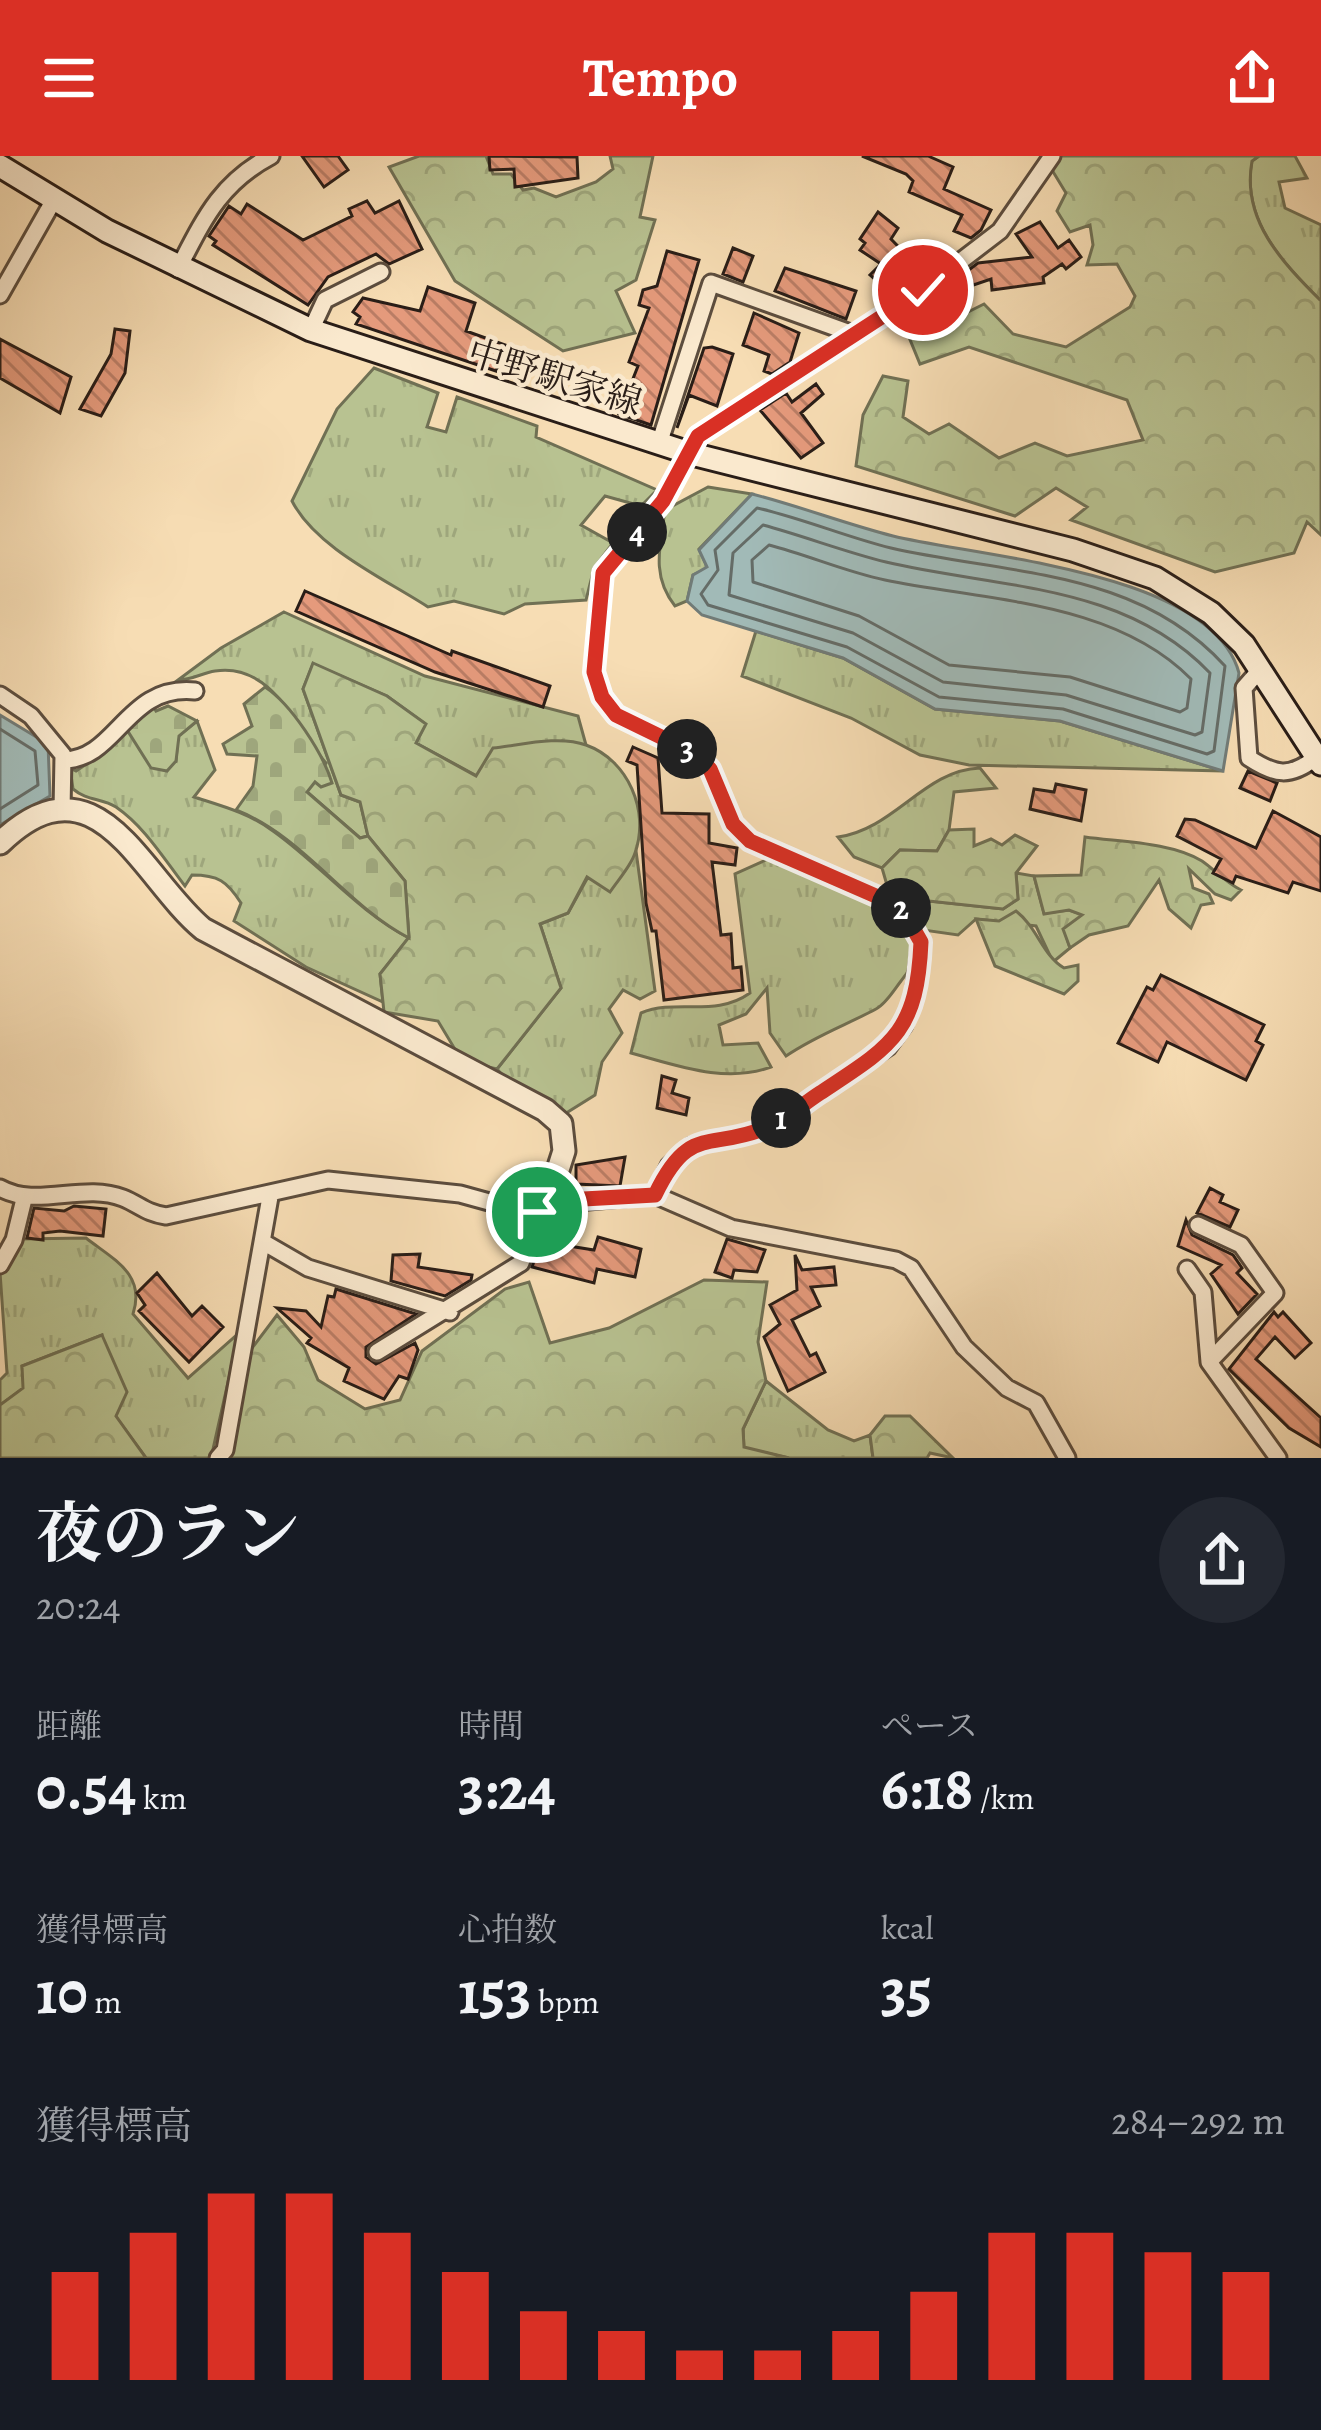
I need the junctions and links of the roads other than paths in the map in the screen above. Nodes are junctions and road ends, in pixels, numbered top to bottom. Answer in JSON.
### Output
{"nodes":[{"id":1,"x":271,"y":156,"type":"edge"},
{"id":2,"x":1052,"y":156,"type":"edge"},
{"id":3,"x":0,"y":166,"type":"edge"},
{"id":4,"x":55,"y":198,"type":"junction"},
{"id":5,"x":178,"y":268,"type":"junction"},
{"id":6,"x":381,"y":272,"type":"dead end"},
{"id":7,"x":0,"y":295,"type":"edge"},
{"id":8,"x":311,"y":330,"type":"junction"},
{"id":9,"x":853,"y":334,"type":"junction"},
{"id":10,"x":658,"y":444,"type":"junction"},
{"id":11,"x":692,"y":454,"type":"junction"},
{"id":12,"x":1259,"y":671,"type":"junction"},
{"id":13,"x":195,"y":691,"type":"dead end"},
{"id":14,"x":0,"y":695,"type":"edge"},
{"id":15,"x":63,"y":760,"type":"junction"},
{"id":16,"x":1318,"y":761,"type":"edge"},
{"id":17,"x":62,"y":811,"type":"junction"},
{"id":18,"x":0,"y":843,"type":"edge"},
{"id":19,"x":0,"y":1188,"type":"edge"},
{"id":20,"x":655,"y":1195,"type":"junction"},
{"id":21,"x":270,"y":1197,"type":"junction"},
{"id":22,"x":24,"y":1199,"type":"junction"},
{"id":23,"x":548,"y":1201,"type":"junction"},
{"id":24,"x":1198,"y":1225,"type":"dead end"},
{"id":25,"x":262,"y":1242,"type":"junction"},
{"id":26,"x":0,"y":1265,"type":"edge"},
{"id":27,"x":1187,"y":1269,"type":"dead end"},
{"id":28,"x":450,"y":1312,"type":"junction"},
{"id":29,"x":377,"y":1352,"type":"dead end"},
{"id":30,"x":1209,"y":1362,"type":"junction"},
{"id":31,"x":218,"y":1458,"type":"edge"},
{"id":32,"x":1067,"y":1458,"type":"edge"},
{"id":33,"x":1278,"y":1458,"type":"edge"}],
"edges":[{"from":1,"to":5,"type":"street"},
{"from":2,"to":9,"type":"street"},
{"from":3,"to":4,"type":"main road","name":"中野駅家線"},
{"from":4,"to":5,"type":"main road","name":"中野駅家線"},
{"from":4,"to":7,"type":"street"},
{"from":5,"to":8,"type":"main road","name":"中野駅家線"},
{"from":6,"to":8,"type":"street"},
{"from":8,"to":10,"type":"main road","name":"中野駅家線"},
{"from":9,"to":10,"type":"street"},
{"from":9,"to":11,"type":"street"},
{"from":10,"to":11,"type":"main road","name":"中野駅家線"},
{"from":11,"to":12,"type":"main road","name":"中野駅家線"},
{"from":11,"to":20,"type":"street"},
{"from":12,"to":16,"type":"main road","name":"中野駅家線"},
{"from":12,"to":16,"type":"street"},
{"from":13,"to":15,"type":"street"},
{"from":14,"to":15,"type":"street"},
{"from":15,"to":17,"type":"street"},
{"from":17,"to":18,"type":"main road"},
{"from":17,"to":23,"type":"main road"},
{"from":19,"to":22,"type":"street"},
{"from":20,"to":23,"type":"street"},
{"from":20,"to":32,"type":"street"},
{"from":21,"to":22,"type":"street"},
{"from":21,"to":23,"type":"street"},
{"from":21,"to":25,"type":"street"},
{"from":22,"to":26,"type":"street"},
{"from":23,"to":28,"type":"street"},
{"from":24,"to":30,"type":"street"},
{"from":25,"to":28,"type":"street"},
{"from":25,"to":31,"type":"street"},
{"from":27,"to":30,"type":"street"},
{"from":28,"to":29,"type":"street"},
{"from":30,"to":33,"type":"street"}]}
